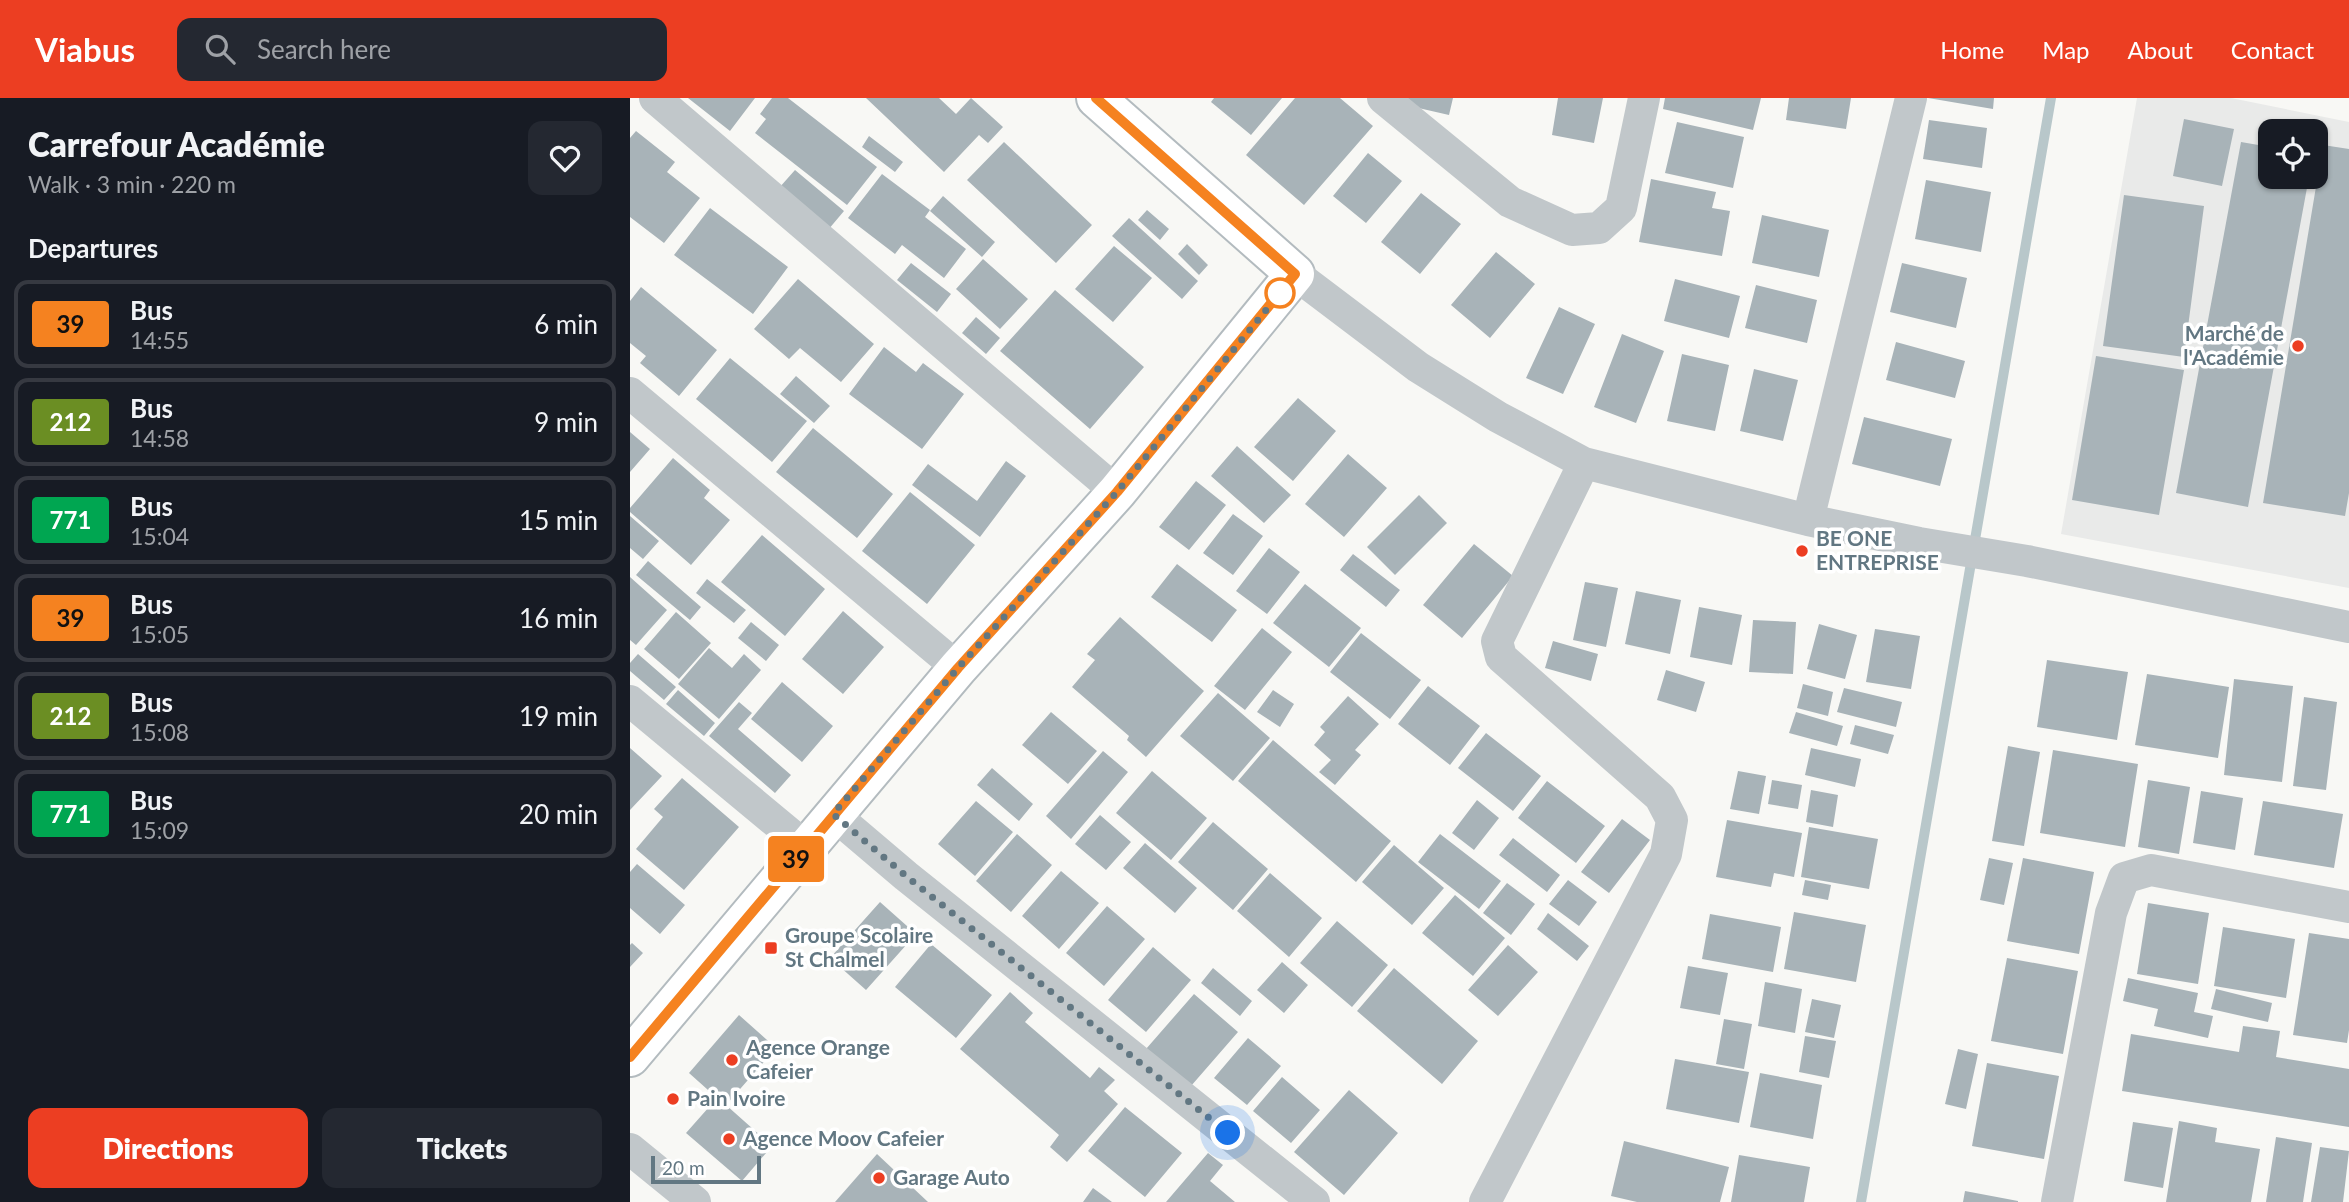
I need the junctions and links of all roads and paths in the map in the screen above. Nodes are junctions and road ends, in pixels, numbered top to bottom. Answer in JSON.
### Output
{"nodes":[{"id":1,"x":654,"y":98,"type":"edge"},
{"id":2,"x":1096,"y":98,"type":"edge"},
{"id":3,"x":1383,"y":98,"type":"edge"},
{"id":4,"x":1644,"y":98,"type":"edge"},
{"id":5,"x":1911,"y":98,"type":"edge"},
{"id":6,"x":1295,"y":274,"type":"junction"},
{"id":7,"x":630,"y":393,"type":"edge"},
{"id":8,"x":1584,"y":463,"type":"junction"},
{"id":9,"x":1117,"y":492,"type":"junction"},
{"id":10,"x":1808,"y":520,"type":"junction"},
{"id":11,"x":2349,"y":627,"type":"edge"},
{"id":12,"x":958,"y":668,"type":"junction"},
{"id":13,"x":630,"y":701,"type":"edge"},
{"id":14,"x":833,"y":814,"type":"junction"},
{"id":15,"x":806,"y":847,"type":"junction"},
{"id":16,"x":2349,"y":907,"type":"edge"},
{"id":17,"x":630,"y":1057,"type":"edge"},
{"id":18,"x":630,"y":1149,"type":"edge"},
{"id":19,"x":695,"y":1202,"type":"edge"},
{"id":20,"x":1314,"y":1202,"type":"edge"},
{"id":21,"x":1485,"y":1202,"type":"edge"},
{"id":22,"x":2057,"y":1202,"type":"edge"}],
"edges":[{"from":1,"to":9,"type":"street"},
{"from":2,"to":6,"type":"street"},
{"from":3,"to":4,"type":"street"},
{"from":5,"to":10,"type":"street"},
{"from":6,"to":8,"type":"street"},
{"from":6,"to":9,"type":"street"},
{"from":7,"to":12,"type":"street"},
{"from":8,"to":10,"type":"street"},
{"from":8,"to":21,"type":"street"},
{"from":9,"to":12,"type":"street"},
{"from":10,"to":11,"type":"street"},
{"from":12,"to":14,"type":"street"},
{"from":13,"to":15,"type":"street"},
{"from":14,"to":15,"type":"street"},
{"from":14,"to":20,"type":"street"},
{"from":15,"to":17,"type":"street"},
{"from":16,"to":22,"type":"street"},
{"from":18,"to":19,"type":"street"}]}
